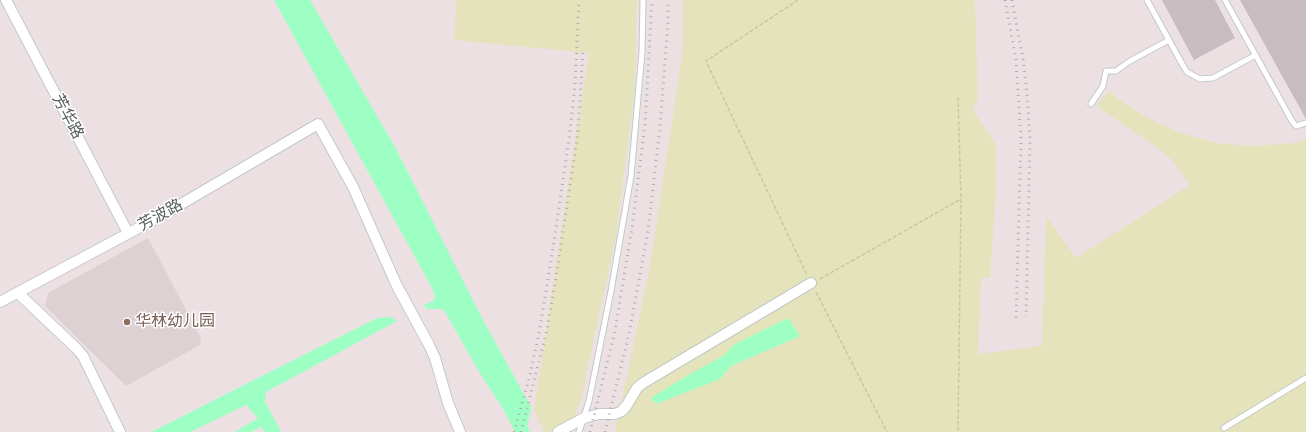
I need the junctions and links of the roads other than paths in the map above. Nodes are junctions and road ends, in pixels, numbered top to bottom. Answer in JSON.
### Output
{"nodes":[{"id":1,"x":6,"y":0,"type":"edge"},
{"id":2,"x":643,"y":0,"type":"edge"},
{"id":3,"x":1147,"y":0,"type":"edge"},
{"id":4,"x":1225,"y":0,"type":"edge"},
{"id":5,"x":1168,"y":40,"type":"junction"},
{"id":6,"x":1254,"y":56,"type":"junction"},
{"id":7,"x":1091,"y":104,"type":"dead end"},
{"id":8,"x":1306,"y":123,"type":"edge"},
{"id":9,"x":128,"y":233,"type":"junction"},
{"id":10,"x":811,"y":283,"type":"road end"},
{"id":11,"x":18,"y":293,"type":"junction"},
{"id":12,"x":0,"y":302,"type":"edge"},
{"id":13,"x":1306,"y":378,"type":"edge"},
{"id":14,"x":584,"y":418,"type":"junction"},
{"id":15,"x":1224,"y":428,"type":"dead end"},
{"id":16,"x":120,"y":432,"type":"edge"},
{"id":17,"x":460,"y":432,"type":"edge"},
{"id":18,"x":558,"y":432,"type":"edge"},
{"id":19,"x":579,"y":432,"type":"edge"}],
"edges":[{"from":1,"to":9,"type":"street","name":"芳华路"},
{"from":2,"to":14,"type":"lane"},
{"from":3,"to":5,"type":"lane"},
{"from":4,"to":6,"type":"lane"},
{"from":5,"to":6,"type":"lane"},
{"from":5,"to":7,"type":"lane"},
{"from":6,"to":8,"type":"lane"},
{"from":9,"to":11,"type":"street","name":"芳波路"},
{"from":9,"to":17,"type":"street","name":"芳波路"},
{"from":10,"to":14,"type":"street"},
{"from":11,"to":12,"type":"street","name":"芳波路"},
{"from":11,"to":16,"type":"street"},
{"from":13,"to":15,"type":"lane"},
{"from":14,"to":18,"type":"street"},
{"from":14,"to":19,"type":"lane"}]}
